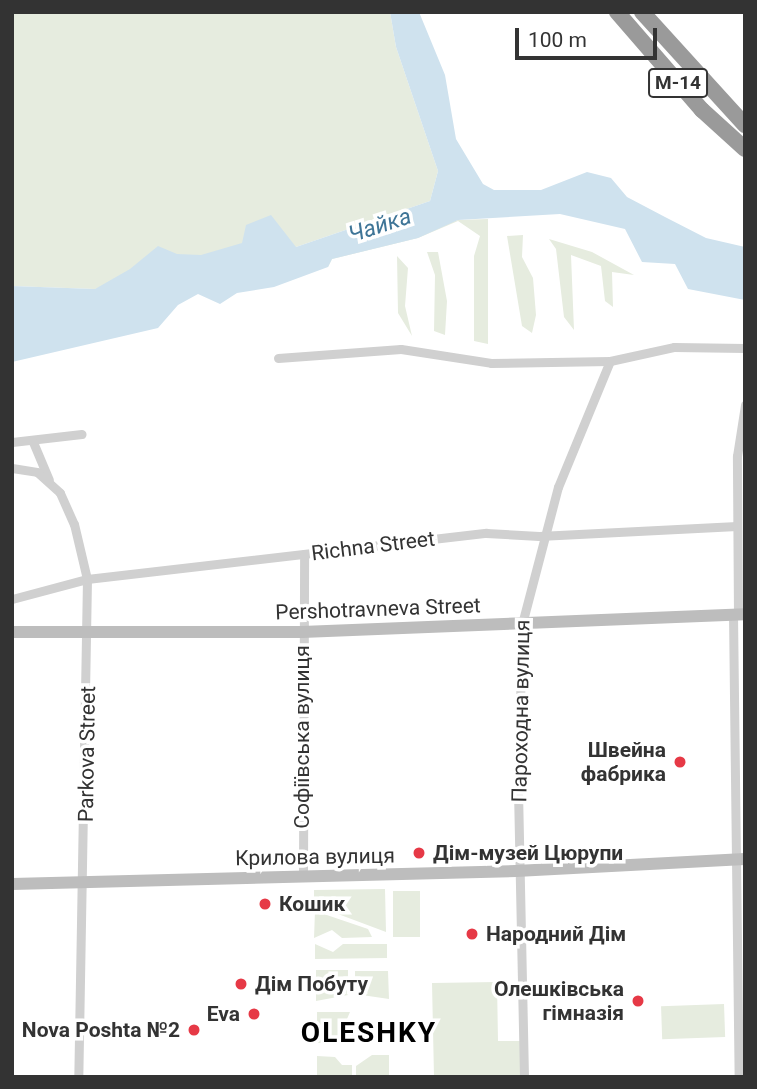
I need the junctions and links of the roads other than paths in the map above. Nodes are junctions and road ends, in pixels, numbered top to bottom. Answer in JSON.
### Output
{"nodes":[{"id":1,"x":617,"y":12,"type":"edge"},
{"id":2,"x":642,"y":12,"type":"edge"},
{"id":3,"x":745,"y":125,"type":"edge"},
{"id":4,"x":745,"y":149,"type":"edge"},
{"id":5,"x":745,"y":348,"type":"edge"},
{"id":6,"x":278,"y":358,"type":"dead end"},
{"id":7,"x":610,"y":360,"type":"junction"},
{"id":8,"x":745,"y":405,"type":"edge"},
{"id":9,"x":82,"y":434,"type":"dead end"},
{"id":10,"x":12,"y":442,"type":"edge"},
{"id":11,"x":33,"y":442,"type":"junction"},
{"id":12,"x":12,"y":468,"type":"edge"},
{"id":13,"x":50,"y":482,"type":"junction"},
{"id":14,"x":737,"y":526,"type":"junction"},
{"id":15,"x":542,"y":535,"type":"junction"},
{"id":16,"x":304,"y":554,"type":"junction"},
{"id":17,"x":87,"y":579,"type":"junction"},
{"id":18,"x":12,"y":599,"type":"edge"},
{"id":19,"x":738,"y":614,"type":"edge"},
{"id":20,"x":522,"y":624,"type":"junction"},
{"id":21,"x":12,"y":632,"type":"edge"},
{"id":22,"x":89,"y":632,"type":"junction"},
{"id":23,"x":302,"y":632,"type":"junction"},
{"id":24,"x":741,"y":859,"type":"edge"},
{"id":25,"x":521,"y":871,"type":"junction"},
{"id":26,"x":303,"y":877,"type":"junction"},
{"id":27,"x":85,"y":882,"type":"junction"},
{"id":28,"x":12,"y":884,"type":"edge"},
{"id":29,"x":78,"y":1077,"type":"edge"},
{"id":30,"x":524,"y":1077,"type":"edge"},
{"id":31,"x":739,"y":1077,"type":"edge"}],
"edges":[{"from":1,"to":4,"type":"highway","number":"М-14"},
{"from":2,"to":3,"type":"highway","number":"М-14"},
{"from":5,"to":7,"type":"street"},
{"from":6,"to":7,"type":"street"},
{"from":7,"to":15,"type":"street","name":"Пароходна вулиця"},
{"from":8,"to":14,"type":"street"},
{"from":9,"to":11,"type":"street"},
{"from":10,"to":11,"type":"street"},
{"from":11,"to":13,"type":"street","name":"Parkova Street"},
{"from":12,"to":13,"type":"street"},
{"from":13,"to":17,"type":"street","name":"Parkova Street"},
{"from":14,"to":15,"type":"street","name":"Richna Street"},
{"from":14,"to":19,"type":"street"},
{"from":15,"to":16,"type":"street","name":"Richna Street"},
{"from":15,"to":20,"type":"street","name":"Пароходна вулиця"},
{"from":16,"to":17,"type":"street","name":"Richna Street"},
{"from":16,"to":23,"type":"street","name":"Софіївська вулиця"},
{"from":17,"to":18,"type":"street","name":"Richna Street"},
{"from":17,"to":22,"type":"street","name":"Parkova Street"},
{"from":19,"to":20,"type":"street","name":"Pershotravneva Street"},
{"from":19,"to":24,"type":"street"},
{"from":20,"to":23,"type":"street","name":"Pershotravneva Street"},
{"from":20,"to":25,"type":"street","name":"Пароходна вулиця"},
{"from":21,"to":22,"type":"street","name":"Pershotravneva Street"},
{"from":22,"to":23,"type":"street","name":"Pershotravneva Street"},
{"from":22,"to":27,"type":"street","name":"Parkova Street"},
{"from":23,"to":26,"type":"street","name":"Софіївська вулиця"},
{"from":24,"to":25,"type":"street","name":"Крилова вулиця"},
{"from":24,"to":31,"type":"street"},
{"from":25,"to":26,"type":"street","name":"Крилова вулиця"},
{"from":25,"to":30,"type":"street","name":"Пароходна вулиця"},
{"from":26,"to":27,"type":"street","name":"Крилова вулиця"},
{"from":27,"to":28,"type":"street","name":"Крилова вулиця"},
{"from":27,"to":29,"type":"street","name":"Parkova Street"}]}
